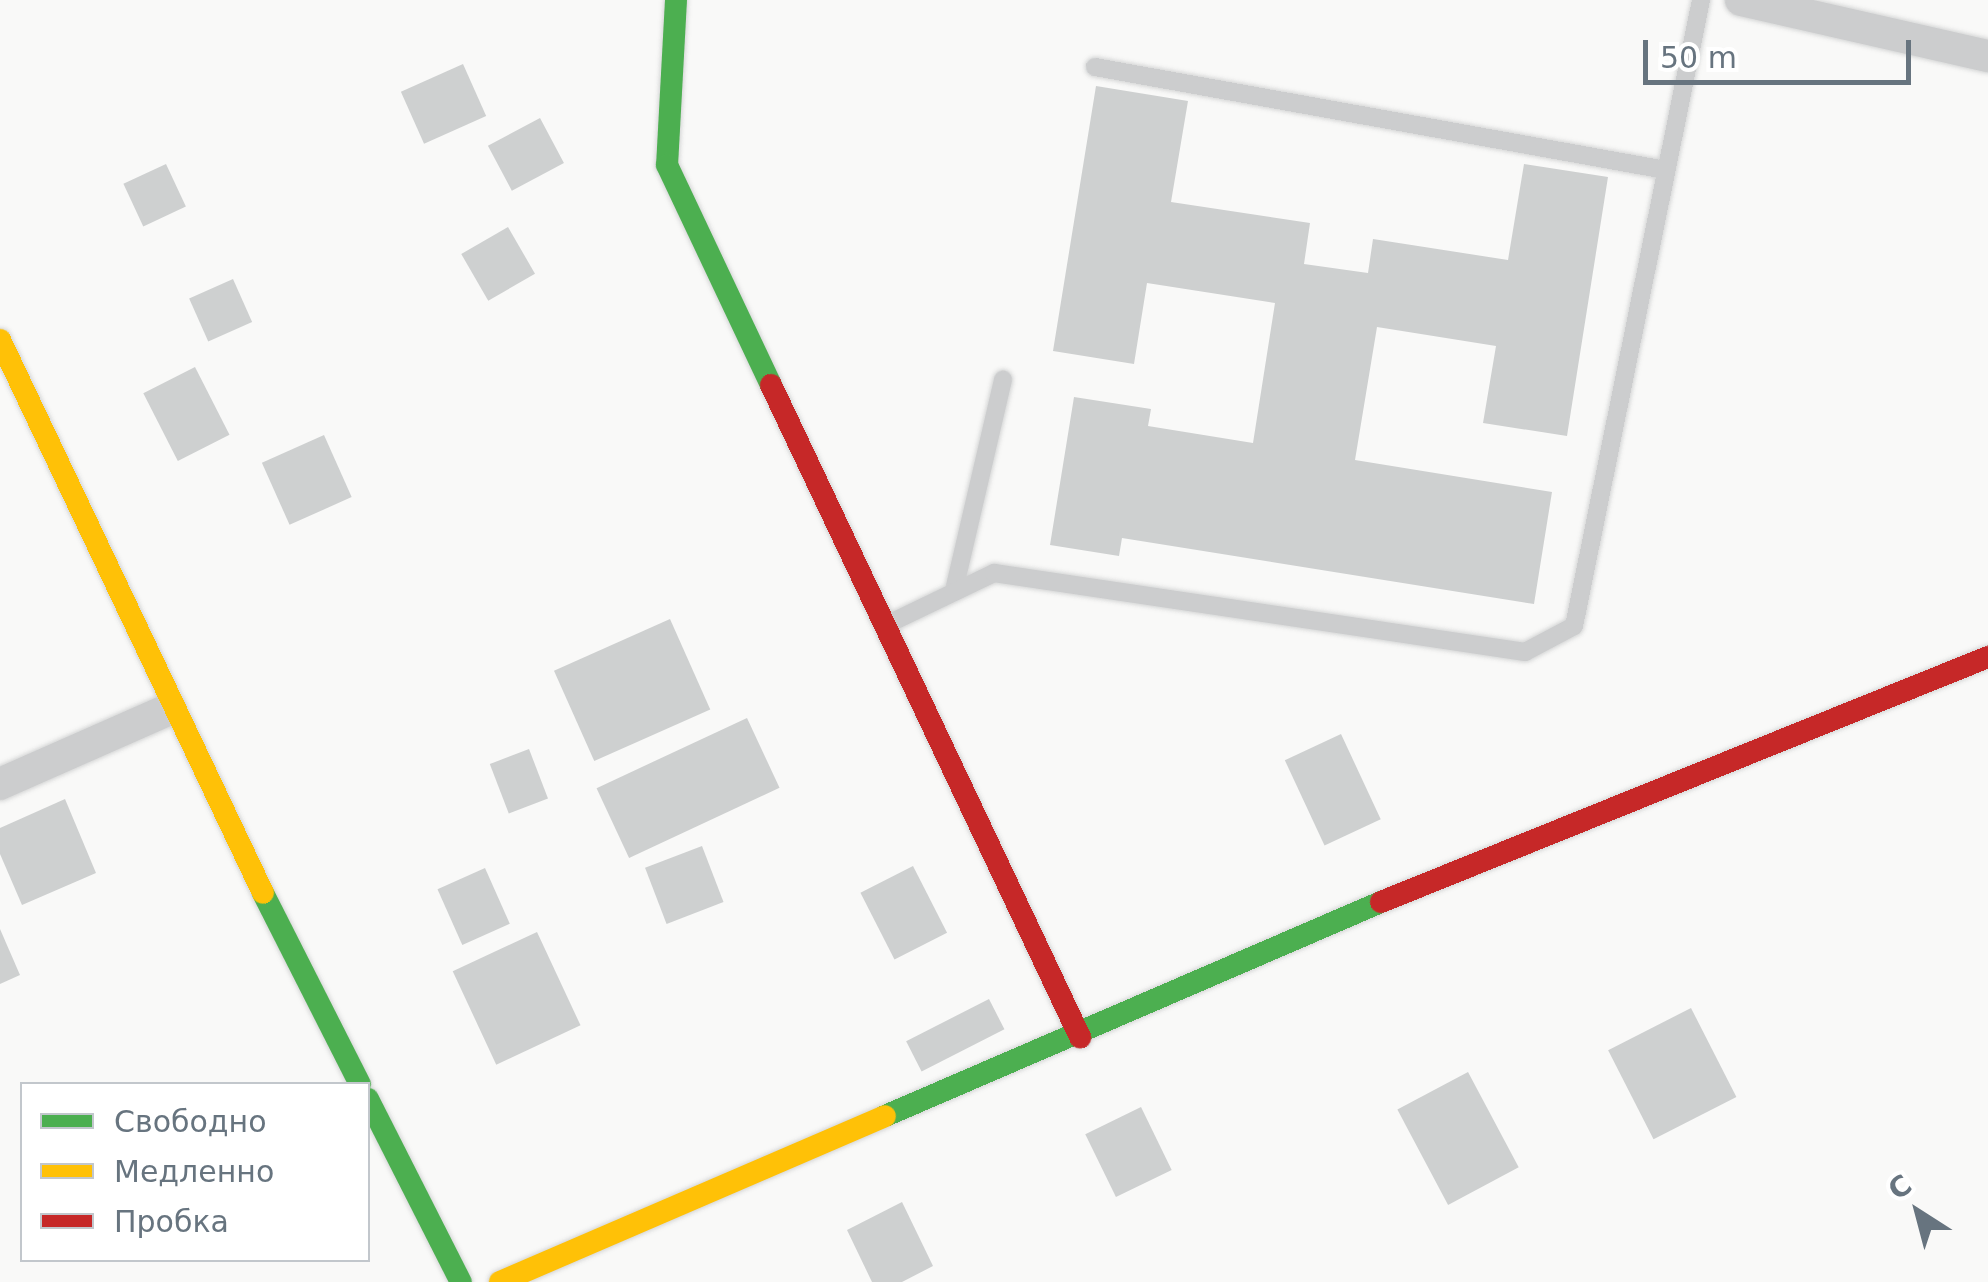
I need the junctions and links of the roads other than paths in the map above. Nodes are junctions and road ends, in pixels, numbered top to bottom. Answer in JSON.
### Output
{"nodes":[{"id":1,"x":676,"y":0,"type":"edge"},
{"id":2,"x":1701,"y":0,"type":"edge"},
{"id":3,"x":1741,"y":0,"type":"edge"},
{"id":4,"x":1840,"y":11,"type":"edge"},
{"id":5,"x":1988,"y":56,"type":"edge"},
{"id":6,"x":1095,"y":67,"type":"dead end"},
{"id":7,"x":1666,"y":170,"type":"junction"},
{"id":8,"x":0,"y":340,"type":"edge"},
{"id":9,"x":1004,"y":380,"type":"dead end"},
{"id":10,"x":955,"y":586,"type":"junction"},
{"id":11,"x":888,"y":624,"type":"junction"},
{"id":12,"x":1988,"y":656,"type":"edge"},
{"id":13,"x":170,"y":710,"type":"junction"},
{"id":14,"x":0,"y":784,"type":"edge"},
{"id":15,"x":1080,"y":1037,"type":"junction"},
{"id":16,"x":359,"y":1082,"type":"edge"},
{"id":17,"x":370,"y":1102,"type":"edge"},
{"id":18,"x":461,"y":1282,"type":"edge"},
{"id":19,"x":500,"y":1282,"type":"edge"}],
"edges":[{"from":1,"to":11,"type":"street"},
{"from":2,"to":7,"type":"lane"},
{"from":3,"to":4,"type":"street"},
{"from":4,"to":5,"type":"street"},
{"from":6,"to":7,"type":"lane"},
{"from":7,"to":10,"type":"lane"},
{"from":8,"to":13,"type":"street"},
{"from":9,"to":10,"type":"lane"},
{"from":10,"to":11,"type":"lane"},
{"from":11,"to":15,"type":"street"},
{"from":12,"to":15,"type":"street"},
{"from":13,"to":14,"type":"street"},
{"from":13,"to":16,"type":"street"},
{"from":15,"to":19,"type":"street"},
{"from":17,"to":18,"type":"street"}]}
